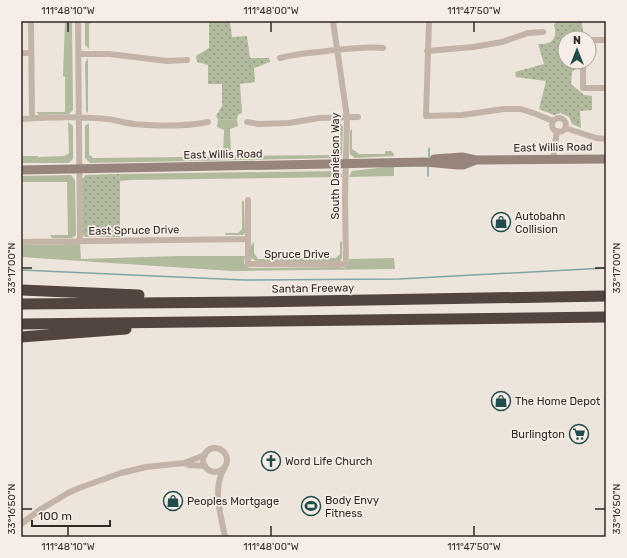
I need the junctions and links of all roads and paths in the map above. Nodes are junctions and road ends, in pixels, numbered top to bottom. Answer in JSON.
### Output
{"nodes":[{"id":1,"x":31,"y":21,"type":"edge"},
{"id":2,"x":78,"y":21,"type":"edge"},
{"id":3,"x":333,"y":21,"type":"edge"},
{"id":4,"x":429,"y":21,"type":"edge"},
{"id":5,"x":543,"y":32,"type":"dead end"},
{"id":6,"x":383,"y":48,"type":"dead end"},
{"id":7,"x":337,"y":50,"type":"junction"},
{"id":8,"x":427,"y":51,"type":"junction"},
{"id":9,"x":21,"y":53,"type":"edge"},
{"id":10,"x":31,"y":53,"type":"junction"},
{"id":11,"x":78,"y":54,"type":"junction"},
{"id":12,"x":280,"y":58,"type":"dead end"},
{"id":13,"x":187,"y":60,"type":"dead end"},
{"id":14,"x":583,"y":70,"type":"edge"},
{"id":15,"x":606,"y":88,"type":"edge"},
{"id":16,"x":32,"y":118,"type":"junction"},
{"id":17,"x":79,"y":118,"type":"junction"},
{"id":18,"x":347,"y":118,"type":"junction"},
{"id":19,"x":358,"y":118,"type":"dead end"},
{"id":20,"x":21,"y":119,"type":"edge"},
{"id":21,"x":553,"y":121,"type":"junction"},
{"id":22,"x":208,"y":122,"type":"dead end"},
{"id":23,"x":247,"y":122,"type":"dead end"},
{"id":24,"x":565,"y":128,"type":"junction"},
{"id":25,"x":558,"y":131,"type":"junction"},
{"id":26,"x":606,"y":139,"type":"edge"},
{"id":27,"x":606,"y":158,"type":"edge"},
{"id":28,"x":553,"y":159,"type":"junction"},
{"id":29,"x":346,"y":164,"type":"junction"},
{"id":30,"x":79,"y":169,"type":"junction"},
{"id":31,"x":21,"y":170,"type":"edge"},
{"id":32,"x":248,"y":200,"type":"dead end"},
{"id":33,"x":248,"y":239,"type":"junction"},
{"id":34,"x":80,"y":241,"type":"junction"},
{"id":35,"x":21,"y":242,"type":"edge"},
{"id":36,"x":346,"y":264,"type":"joint"},
{"id":37,"x":21,"y":290,"type":"edge"},
{"id":38,"x":602,"y":295,"type":"edge"},
{"id":39,"x":251,"y":302,"type":"junction"},
{"id":40,"x":21,"y":304,"type":"edge"},
{"id":41,"x":606,"y":317,"type":"edge"},
{"id":42,"x":532,"y":318,"type":"junction"},
{"id":43,"x":187,"y":322,"type":"junction"},
{"id":44,"x":606,"y":322,"type":"edge"},
{"id":45,"x":21,"y":324,"type":"edge"},
{"id":46,"x":21,"y":337,"type":"edge"},
{"id":47,"x":205,"y":455,"type":"junction"},
{"id":48,"x":184,"y":463,"type":"junction"},
{"id":49,"x":205,"y":466,"type":"junction"},
{"id":50,"x":225,"y":466,"type":"junction"},
{"id":51,"x":211,"y":471,"type":"junction"},
{"id":52,"x":218,"y":486,"type":"junction"},
{"id":53,"x":21,"y":524,"type":"edge"},
{"id":54,"x":225,"y":537,"type":"edge"}],
"edges":[{"from":1,"to":10,"type":"street"},
{"from":2,"to":11,"type":"street"},
{"from":3,"to":7,"type":"street","name":"South Danielson Way"},
{"from":4,"to":8,"type":"street"},
{"from":5,"to":8,"type":"street"},
{"from":6,"to":7,"type":"street"},
{"from":7,"to":12,"type":"street"},
{"from":7,"to":18,"type":"street","name":"South Danielson Way"},
{"from":8,"to":21,"type":"street"},
{"from":9,"to":10,"type":"street"},
{"from":10,"to":16,"type":"street"},
{"from":11,"to":13,"type":"street"},
{"from":11,"to":17,"type":"street"},
{"from":14,"to":15,"type":"street"},
{"from":16,"to":17,"type":"street"},
{"from":16,"to":20,"type":"street"},
{"from":17,"to":22,"type":"street"},
{"from":17,"to":30,"type":"street"},
{"from":18,"to":19,"type":"street"},
{"from":18,"to":23,"type":"street"},
{"from":18,"to":29,"type":"street","name":"South Danielson Way"},
{"from":21,"to":24,"type":"street"},
{"from":21,"to":25,"type":"street"},
{"from":24,"to":25,"type":"street"},
{"from":24,"to":26,"type":"street"},
{"from":25,"to":28,"type":"street"},
{"from":27,"to":28,"type":"street","name":"East Willis Road"},
{"from":28,"to":29,"type":"street","name":"East Willis Road"},
{"from":29,"to":30,"type":"street","name":"East Willis Road"},
{"from":29,"to":36,"type":"street","name":"South Danielson Way"},
{"from":30,"to":31,"type":"street","name":"East Willis Road"},
{"from":30,"to":34,"type":"street"},
{"from":32,"to":33,"type":"street"},
{"from":33,"to":34,"type":"street","name":"East Spruce Drive"},
{"from":33,"to":36,"type":"street","name":"Spruce Drive"},
{"from":34,"to":35,"type":"street","name":"East Spruce Drive"},
{"from":37,"to":39,"type":"highway"},
{"from":38,"to":39,"type":"highway","name":"Santan Freeway"},
{"from":39,"to":40,"type":"highway","name":"Santan Freeway"},
{"from":41,"to":42,"type":"highway"},
{"from":42,"to":43,"type":"highway"},
{"from":42,"to":44,"type":"highway"},
{"from":43,"to":45,"type":"highway"},
{"from":43,"to":46,"type":"highway"},
{"from":47,"to":48,"type":"street"},
{"from":47,"to":49,"type":"street"},
{"from":47,"to":50,"type":"street"},
{"from":48,"to":49,"type":"street"},
{"from":48,"to":53,"type":"street"},
{"from":49,"to":51,"type":"street"},
{"from":50,"to":51,"type":"street"},
{"from":50,"to":52,"type":"street"},
{"from":51,"to":52,"type":"street"},
{"from":52,"to":54,"type":"street"}]}
